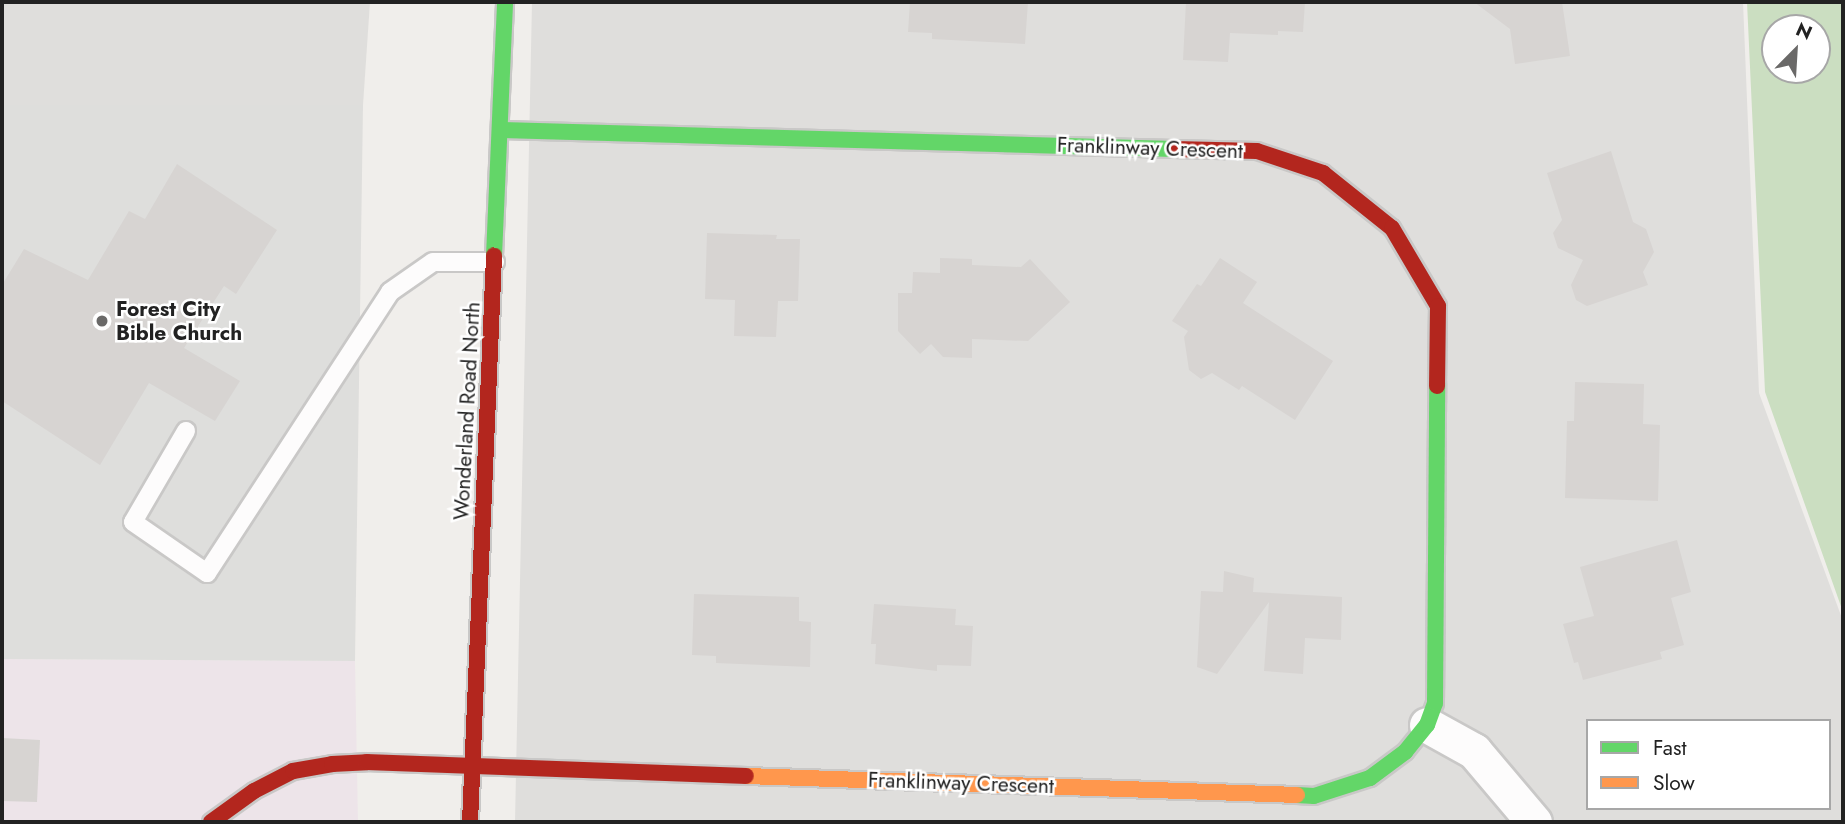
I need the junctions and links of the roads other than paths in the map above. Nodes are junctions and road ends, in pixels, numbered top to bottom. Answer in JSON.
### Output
{"nodes":[{"id":1,"x":505,"y":2,"type":"edge"},
{"id":2,"x":502,"y":130,"type":"junction"},
{"id":3,"x":495,"y":262,"type":"junction"},
{"id":4,"x":186,"y":431,"type":"dead end"},
{"id":5,"x":1427,"y":725,"type":"junction"},
{"id":6,"x":471,"y":766,"type":"junction"},
{"id":7,"x":211,"y":822,"type":"edge"},
{"id":8,"x":470,"y":822,"type":"edge"},
{"id":9,"x":1534,"y":822,"type":"edge"}],
"edges":[{"from":1,"to":2,"type":"street","name":"Wonderland Road North"},
{"from":2,"to":3,"type":"street","name":"Wonderland Road North"},
{"from":2,"to":5,"type":"street","name":"Franklinway Crescent"},
{"from":3,"to":4,"type":"lane"},
{"from":3,"to":6,"type":"street","name":"Wonderland Road North"},
{"from":5,"to":6,"type":"street","name":"Franklinway Crescent"},
{"from":5,"to":9,"type":"street"},
{"from":6,"to":7,"type":"street","name":"Franklinway Crescent"},
{"from":6,"to":8,"type":"street","name":"Wonderland Road North"}]}
